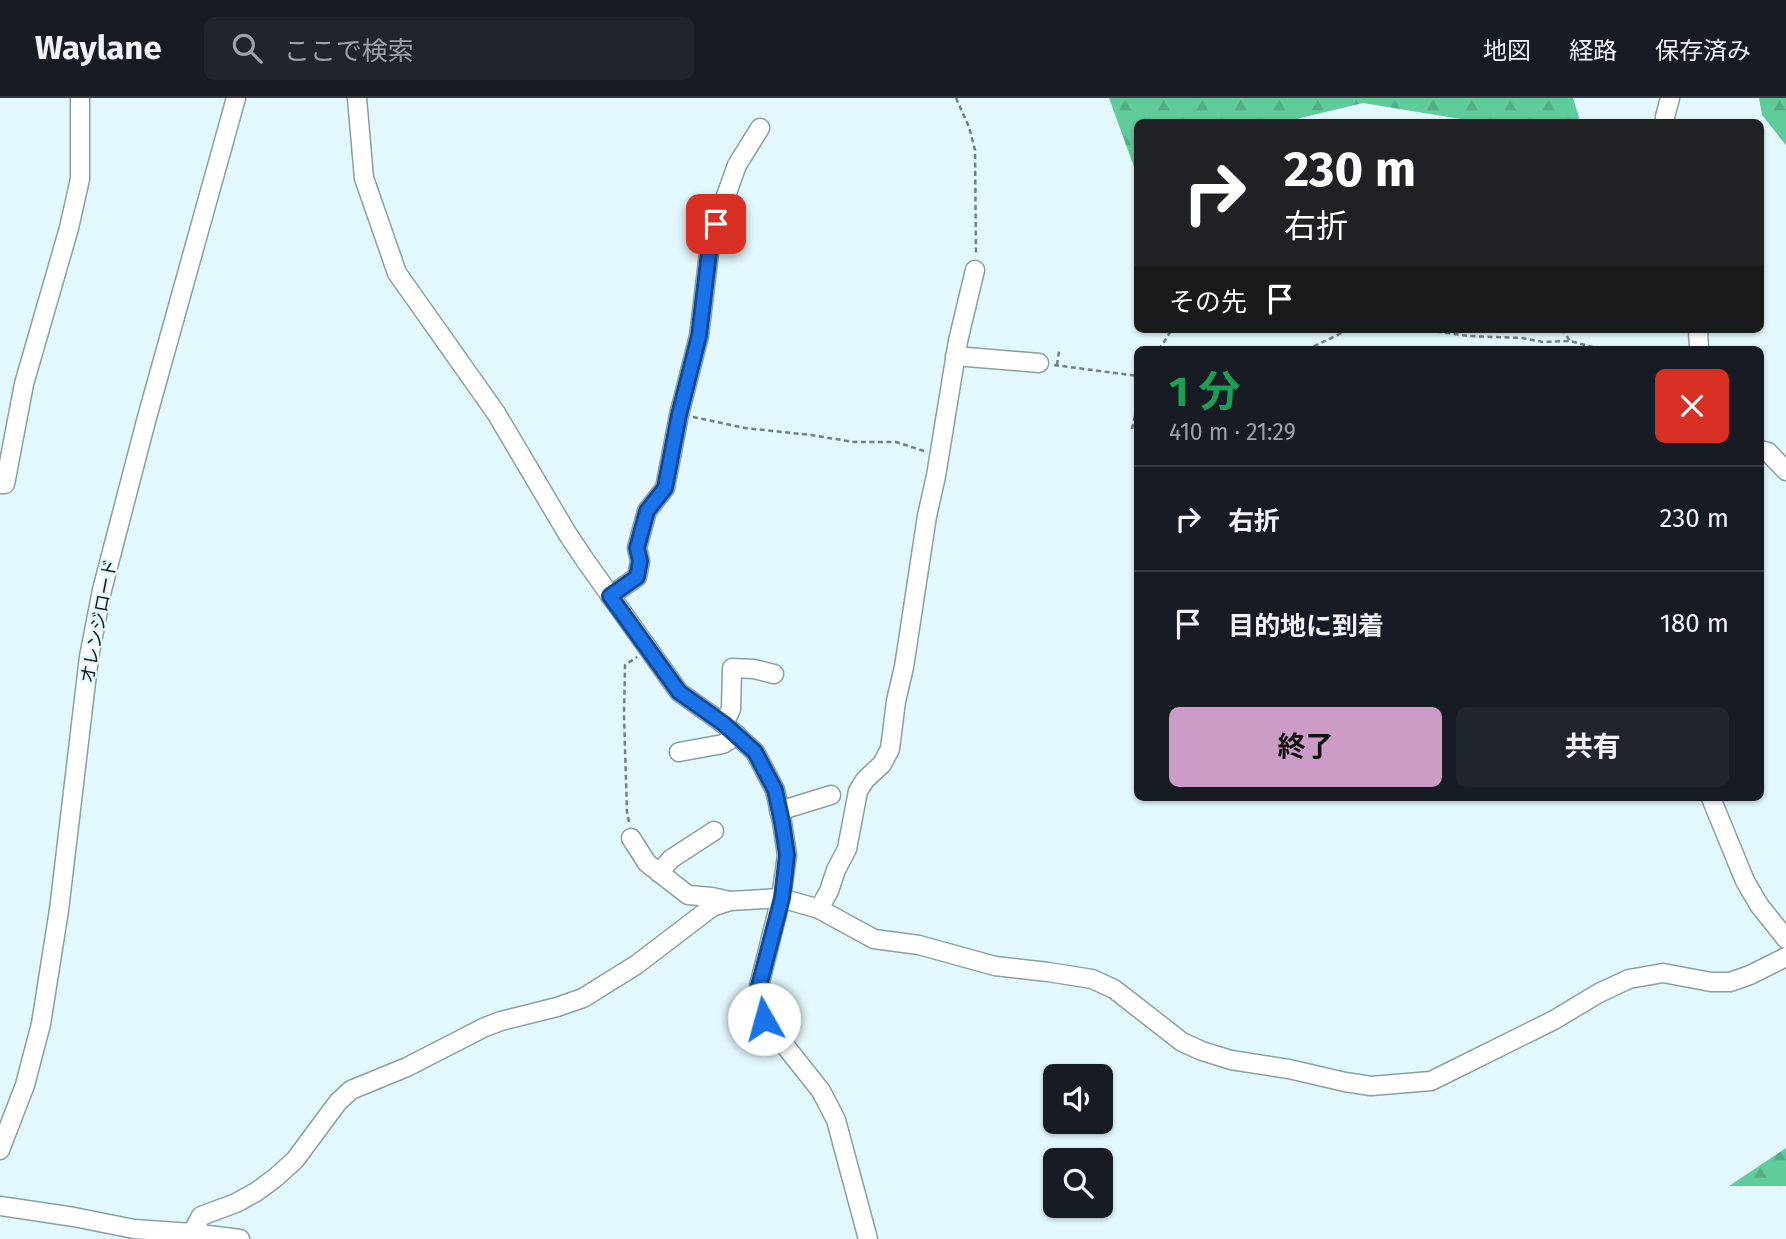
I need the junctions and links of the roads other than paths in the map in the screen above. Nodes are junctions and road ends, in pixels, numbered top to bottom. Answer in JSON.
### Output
{"nodes":[{"id":1,"x":80,"y":98,"type":"edge"},
{"id":2,"x":236,"y":98,"type":"edge"},
{"id":3,"x":357,"y":98,"type":"edge"},
{"id":4,"x":1670,"y":98,"type":"edge"},
{"id":5,"x":1665,"y":119,"type":"edge"},
{"id":6,"x":760,"y":128,"type":"dead end"},
{"id":7,"x":975,"y":270,"type":"road end"},
{"id":8,"x":955,"y":356,"type":"junction"},
{"id":9,"x":1039,"y":363,"type":"road end"},
{"id":10,"x":1764,"y":451,"type":"edge"},
{"id":11,"x":1786,"y":471,"type":"edge"},
{"id":12,"x":0,"y":484,"type":"edge"},
{"id":13,"x":610,"y":596,"type":"junction"},
{"id":14,"x":774,"y":674,"type":"dead end"},
{"id":15,"x":730,"y":729,"type":"junction"},
{"id":16,"x":678,"y":752,"type":"dead end"},
{"id":17,"x":831,"y":795,"type":"dead end"},
{"id":18,"x":1712,"y":801,"type":"edge"},
{"id":19,"x":779,"y":810,"type":"junction"},
{"id":20,"x":714,"y":831,"type":"dead end"},
{"id":21,"x":631,"y":838,"type":"road end"},
{"id":22,"x":659,"y":873,"type":"junction"},
{"id":23,"x":782,"y":898,"type":"junction"},
{"id":24,"x":730,"y":901,"type":"junction"},
{"id":25,"x":819,"y":909,"type":"junction"},
{"id":26,"x":1786,"y":939,"type":"edge"},
{"id":27,"x":1786,"y":957,"type":"edge"},
{"id":28,"x":0,"y":1150,"type":"edge"},
{"id":29,"x":0,"y":1206,"type":"edge"},
{"id":30,"x":192,"y":1233,"type":"junction"},
{"id":31,"x":240,"y":1239,"type":"edge"},
{"id":32,"x":868,"y":1239,"type":"edge"}],
"edges":[{"from":1,"to":12,"type":"street"},
{"from":2,"to":28,"type":"street","name":"オレンジロード"},
{"from":3,"to":13,"type":"street"},
{"from":4,"to":5,"type":"street"},
{"from":6,"to":13,"type":"street"},
{"from":7,"to":8,"type":"street"},
{"from":8,"to":9,"type":"street"},
{"from":8,"to":25,"type":"street"},
{"from":10,"to":11,"type":"street"},
{"from":13,"to":15,"type":"street"},
{"from":14,"to":15,"type":"street"},
{"from":15,"to":16,"type":"street"},
{"from":15,"to":19,"type":"street"},
{"from":17,"to":19,"type":"street"},
{"from":18,"to":26,"type":"street"},
{"from":19,"to":23,"type":"street"},
{"from":20,"to":22,"type":"street"},
{"from":21,"to":22,"type":"street"},
{"from":22,"to":24,"type":"street"},
{"from":23,"to":24,"type":"street"},
{"from":23,"to":25,"type":"street"},
{"from":23,"to":32,"type":"street"},
{"from":24,"to":30,"type":"street"},
{"from":25,"to":27,"type":"street"},
{"from":29,"to":30,"type":"street"},
{"from":30,"to":31,"type":"street"}]}
